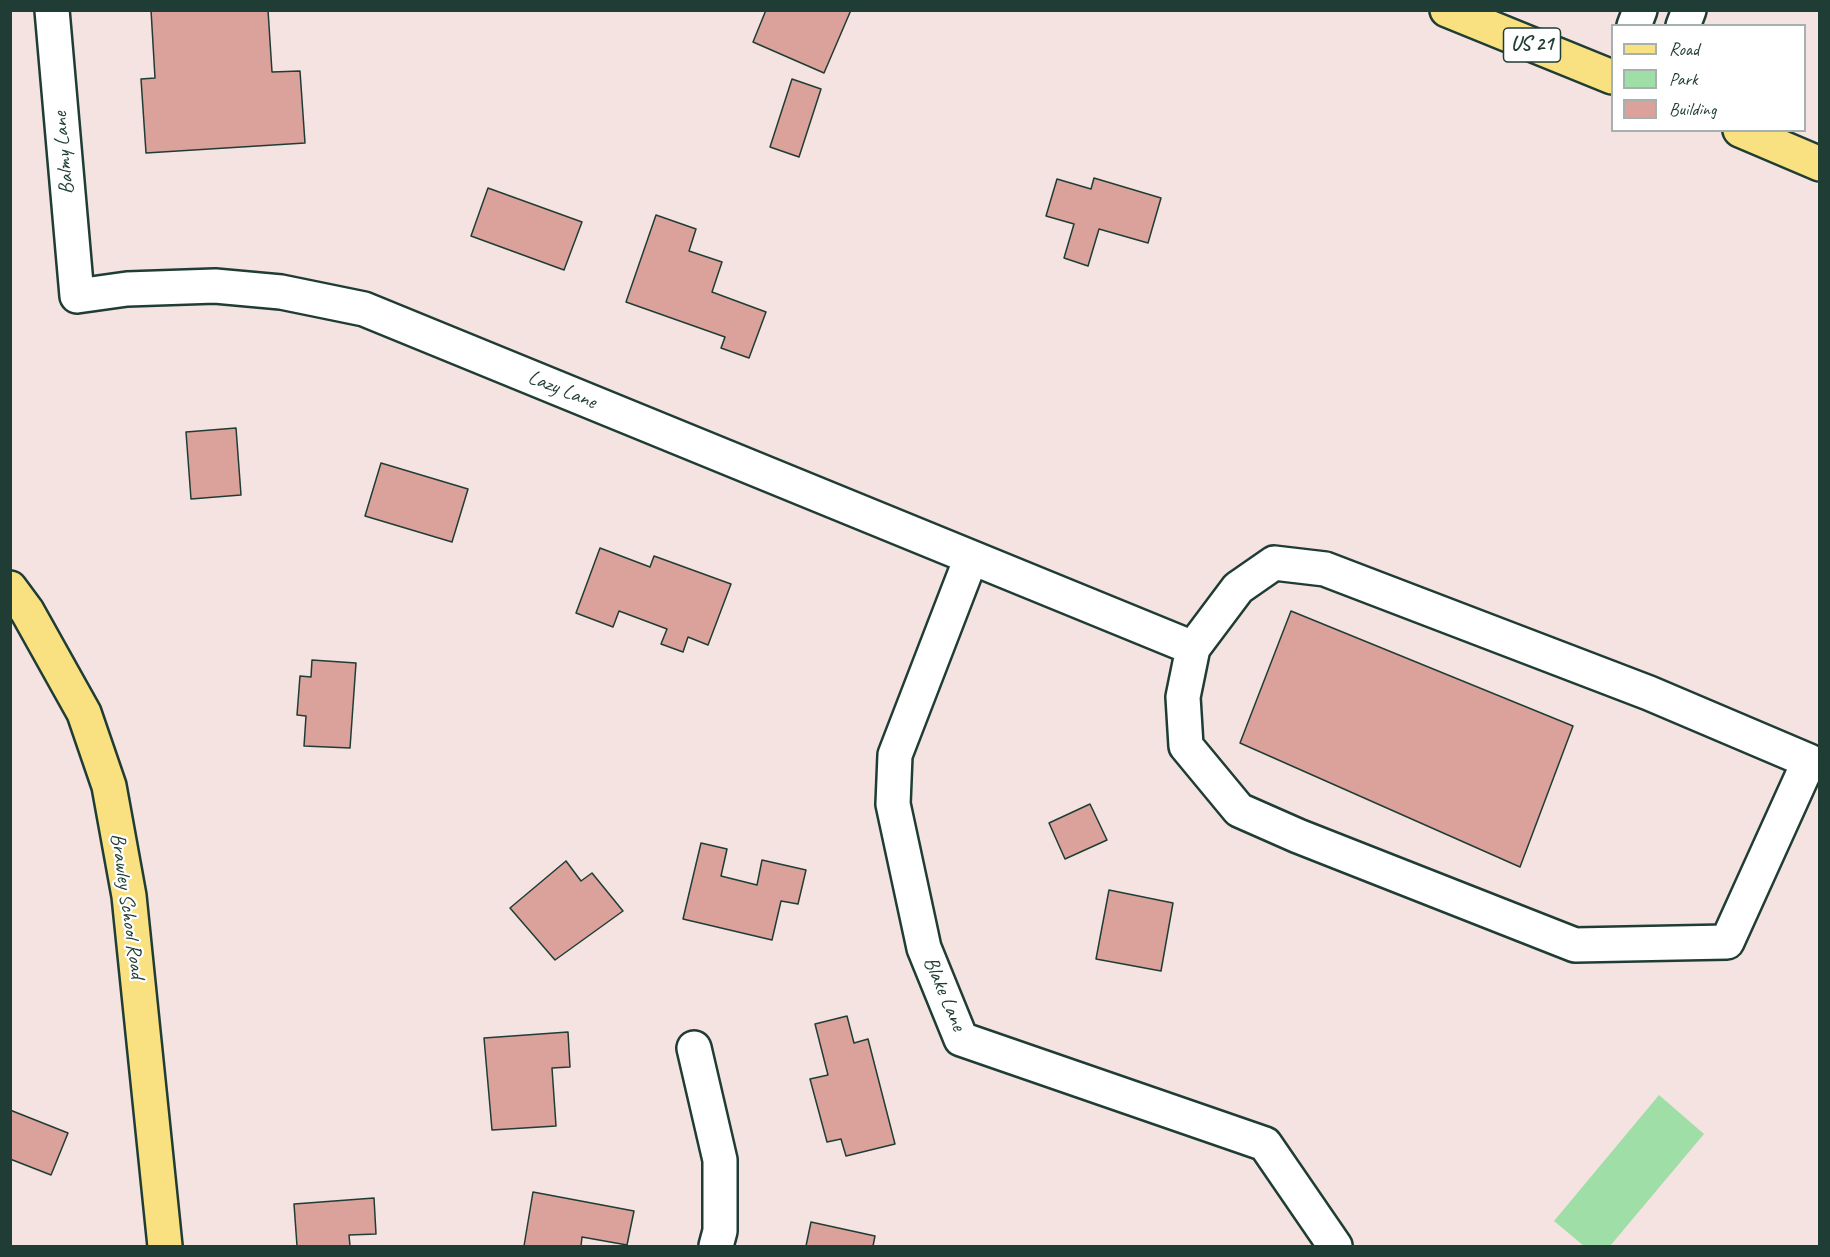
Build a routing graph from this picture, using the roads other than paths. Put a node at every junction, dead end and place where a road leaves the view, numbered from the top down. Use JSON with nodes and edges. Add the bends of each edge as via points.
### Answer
{"nodes":[{"id":1,"x":52,"y":10,"type":"edge"},
{"id":2,"x":1447,"y":10,"type":"edge"},
{"id":3,"x":1611,"y":77,"type":"edge"},
{"id":4,"x":1745,"y":132,"type":"edge"},
{"id":5,"x":1820,"y":164,"type":"edge"},
{"id":6,"x":77,"y":296,"type":"joint"},
{"id":7,"x":970,"y":558,"type":"junction"},
{"id":8,"x":10,"y":588,"type":"edge"},
{"id":9,"x":1193,"y":648,"type":"junction"},
{"id":10,"x":694,"y":1048,"type":"dead end"},
{"id":11,"x":165,"y":1246,"type":"edge"},
{"id":12,"x":716,"y":1246,"type":"edge"},
{"id":13,"x":1335,"y":1246,"type":"edge"}],
"edges":[{"from":1,"to":6,"type":"street","name":"Balmy Lane"},
{"from":2,"to":3,"type":"main road","number":"US 21"},
{"from":4,"to":5,"type":"main road"},
{"from":6,"to":7,"type":"street","name":"Lazy Lane","via":[[127,289],[214,286],[281,292],[364,309]]},
{"from":7,"to":9,"type":"street","name":"Lazy Lane"},
{"from":7,"to":13,"type":"street","name":"Blake Lane","via":[[895,755],[893,804],[924,948],[961,1039],[1265,1144]]},
{"from":8,"to":11,"type":"main road","name":"Brawley School Road","via":[[84,713],[109,786],[129,896]]},
{"from":9,"to":9,"type":"street","via":[[1238,588],[1274,562],[1324,569],[1649,693],[1809,761],[1727,942],[1575,945],[1239,810],[1186,746],[1183,697]]},
{"from":10,"to":12,"type":"street","via":[[720,1160],[720,1231]]}]}
